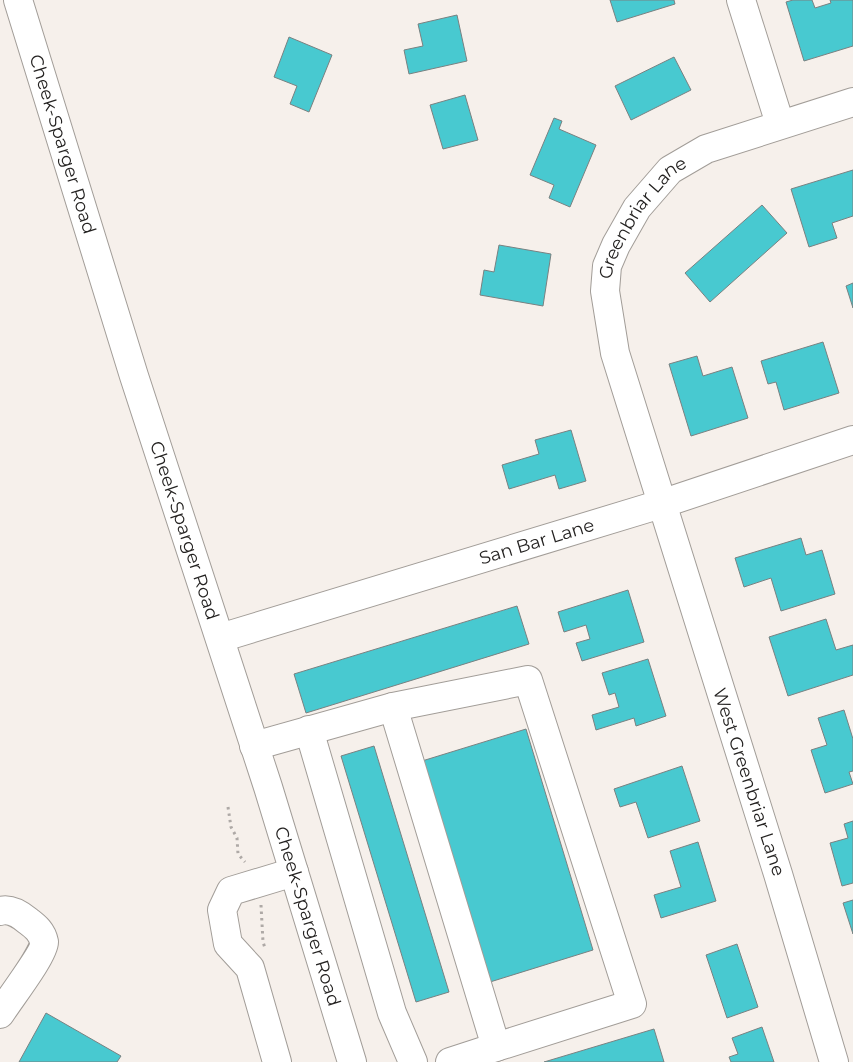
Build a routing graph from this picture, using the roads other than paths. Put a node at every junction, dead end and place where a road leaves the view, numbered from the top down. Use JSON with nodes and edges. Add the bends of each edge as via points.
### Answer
{"nodes":[{"id":1,"x":18,"y":0,"type":"edge"},
{"id":2,"x":741,"y":0,"type":"edge"},
{"id":3,"x":853,"y":102,"type":"edge"},
{"id":4,"x":780,"y":124,"type":"junction"},
{"id":5,"x":853,"y":440,"type":"edge"},
{"id":6,"x":661,"y":504,"type":"junction"},
{"id":7,"x":220,"y":638,"type":"junction"},
{"id":8,"x":393,"y":707,"type":"junction"},
{"id":9,"x":309,"y":730,"type":"junction"},
{"id":10,"x":254,"y":746,"type":"junction"},
{"id":11,"x":294,"y":872,"type":"junction"},
{"id":12,"x":0,"y":911,"type":"edge"},
{"id":13,"x":0,"y":1014,"type":"edge"},
{"id":14,"x":496,"y":1047,"type":"junction"},
{"id":15,"x":278,"y":1062,"type":"edge"},
{"id":16,"x":352,"y":1062,"type":"edge"},
{"id":17,"x":413,"y":1062,"type":"edge"},
{"id":18,"x":450,"y":1062,"type":"edge"},
{"id":19,"x":834,"y":1062,"type":"edge"}],
"edges":[{"from":1,"to":7,"type":"street","name":"Cheek-Sparger Road","via":[[134,376]]},
{"from":2,"to":4,"type":"street"},
{"from":3,"to":4,"type":"street","name":"Greenbriar Lane"},
{"from":4,"to":6,"type":"street","name":"Greenbriar Lane","via":[[706,149],[670,170],[637,208],[607,266],[605,291],[615,353]]},
{"from":5,"to":6,"type":"street","name":"San Bar Lane"},
{"from":6,"to":7,"type":"street","name":"San Bar Lane"},
{"from":6,"to":19,"type":"street","name":"West Greenbriar Lane"},
{"from":7,"to":10,"type":"street","name":"Cheek-Sparger Road"},
{"from":8,"to":9,"type":"street"},
{"from":8,"to":14,"type":"street"},
{"from":8,"to":14,"type":"street","via":[[528,680],[632,1004]]},
{"from":9,"to":10,"type":"street"},
{"from":9,"to":17,"type":"street","via":[[392,1013]]},
{"from":10,"to":11,"type":"street","name":"Cheek-Sparger Road"},
{"from":11,"to":15,"type":"street","via":[[230,891],[222,910],[228,944],[250,968]]},
{"from":11,"to":16,"type":"street","name":"Cheek-Sparger Road"},
{"from":12,"to":13,"type":"street","via":[[21,914],[40,930],[44,943],[38,960]]},
{"from":14,"to":18,"type":"street"}]}
